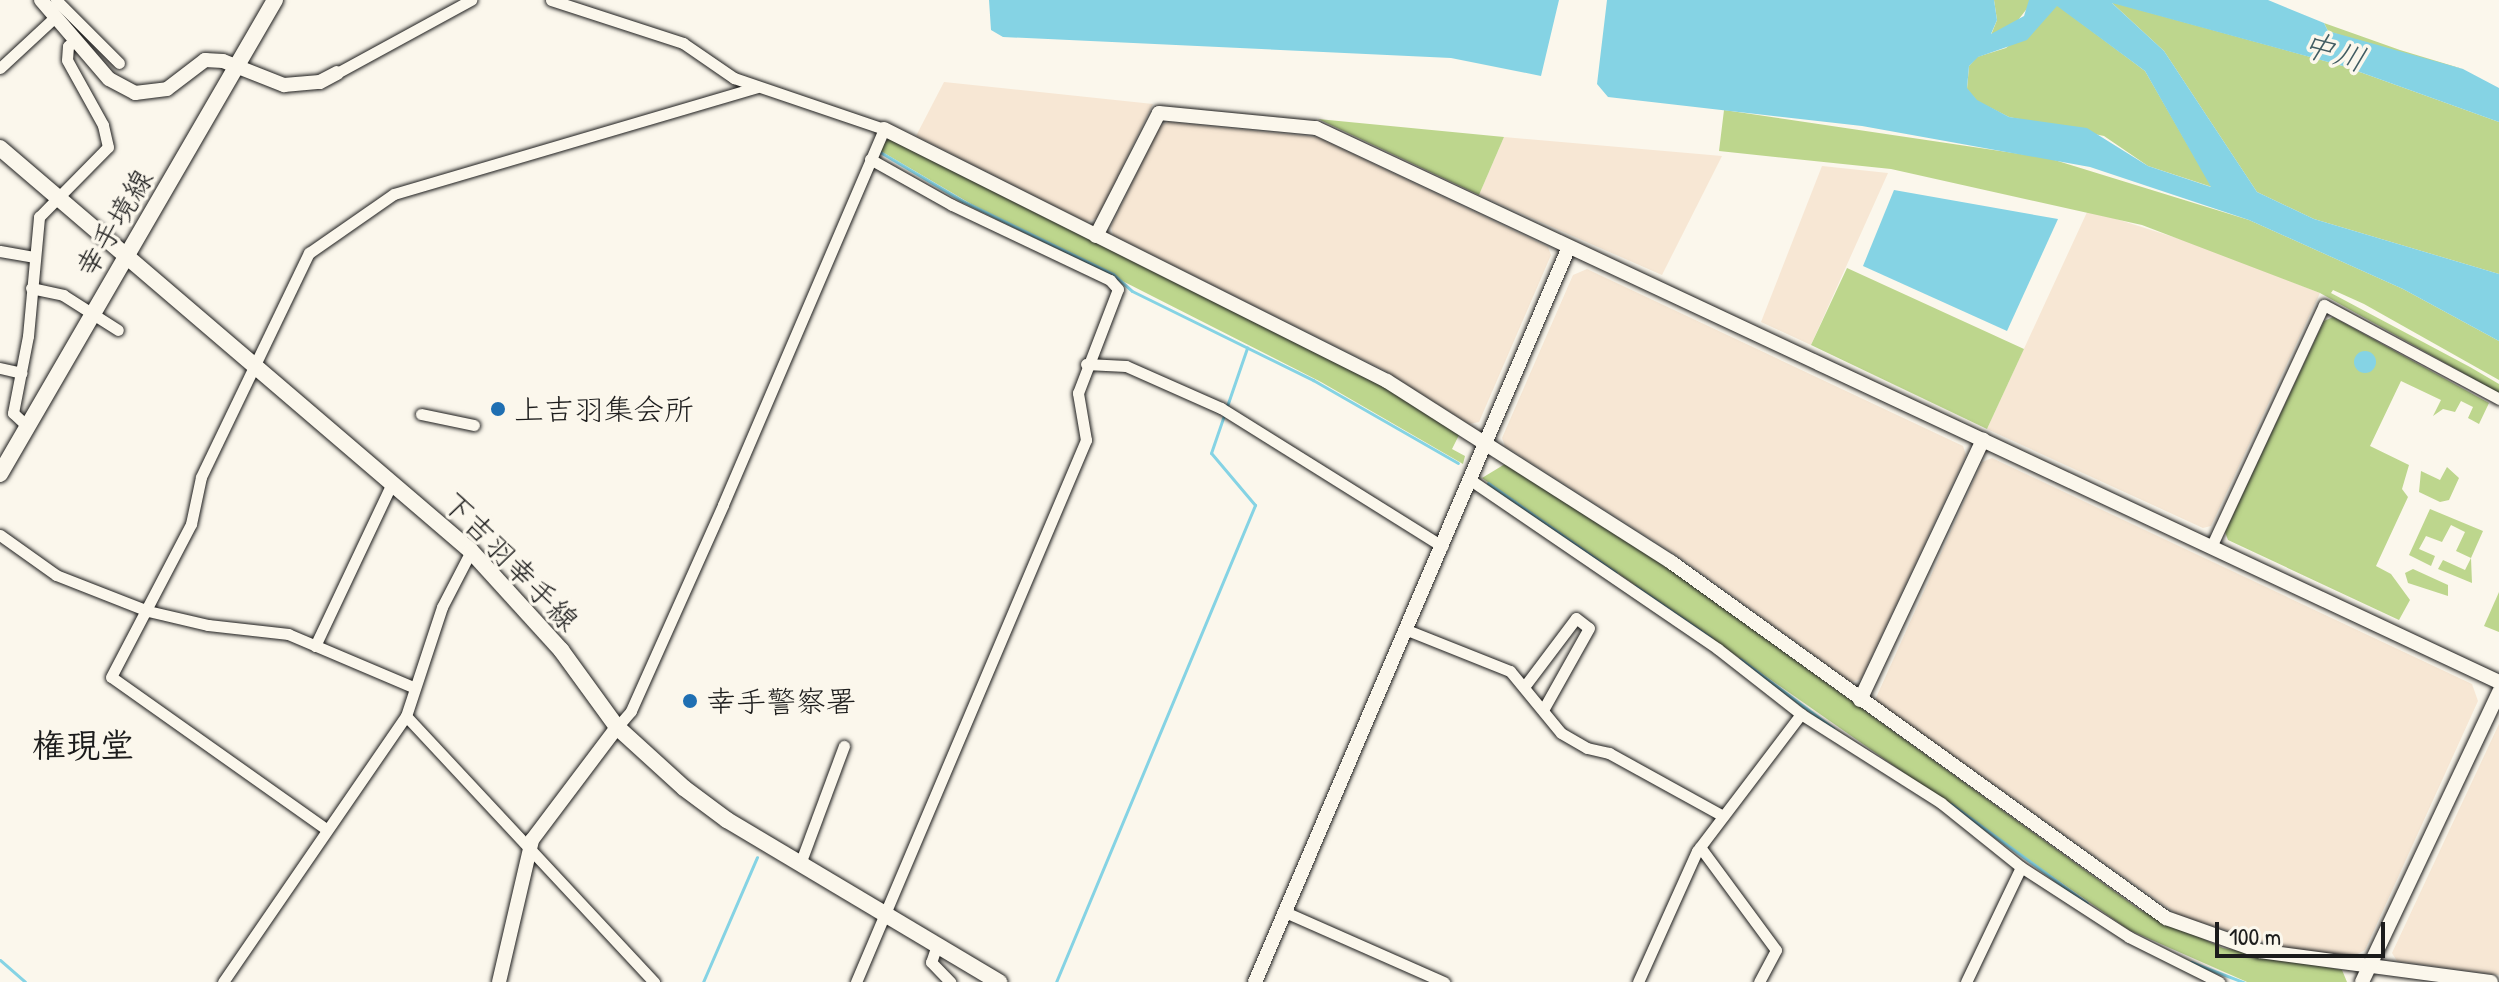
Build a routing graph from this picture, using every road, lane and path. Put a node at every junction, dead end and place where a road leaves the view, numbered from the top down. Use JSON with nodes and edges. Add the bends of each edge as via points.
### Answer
{"nodes":[{"id":1,"x":41,"y":0,"type":"edge"},
{"id":2,"x":56,"y":0,"type":"edge"},
{"id":3,"x":275,"y":0,"type":"edge"},
{"id":4,"x":471,"y":0,"type":"edge"},
{"id":5,"x":551,"y":0,"type":"edge"},
{"id":6,"x":55,"y":17,"type":"junction"},
{"id":7,"x":74,"y":41,"type":"junction"},
{"id":8,"x":119,"y":63,"type":"dead end"},
{"id":9,"x":236,"y":67,"type":"junction"},
{"id":10,"x":0,"y":68,"type":"edge"},
{"id":11,"x":337,"y":73,"type":"joint"},
{"id":12,"x":757,"y":87,"type":"junction"},
{"id":13,"x":884,"y":129,"type":"junction"},
{"id":14,"x":0,"y":148,"type":"edge"},
{"id":15,"x":870,"y":159,"type":"junction"},
{"id":16,"x":54,"y":196,"type":"junction"},
{"id":17,"x":1096,"y":236,"type":"junction"},
{"id":18,"x":1569,"y":247,"type":"junction"},
{"id":19,"x":0,"y":251,"type":"edge"},
{"id":20,"x":33,"y":257,"type":"junction"},
{"id":21,"x":128,"y":257,"type":"junction"},
{"id":22,"x":31,"y":288,"type":"junction"},
{"id":23,"x":92,"y":312,"type":"junction"},
{"id":24,"x":118,"y":330,"type":"dead end"},
{"id":25,"x":254,"y":364,"type":"junction"},
{"id":26,"x":1086,"y":364,"type":"junction"},
{"id":27,"x":0,"y":368,"type":"edge"},
{"id":28,"x":21,"y":373,"type":"junction"},
{"id":29,"x":2499,"y":399,"type":"edge"},
{"id":30,"x":421,"y":414,"type":"dead end"},
{"id":31,"x":474,"y":425,"type":"dead end"},
{"id":32,"x":27,"y":426,"type":"junction"},
{"id":33,"x":1983,"y":440,"type":"junction"},
{"id":34,"x":1485,"y":443,"type":"junction"},
{"id":35,"x":0,"y":474,"type":"edge"},
{"id":36,"x":1469,"y":479,"type":"junction"},
{"id":37,"x":392,"y":483,"type":"junction"},
{"id":38,"x":0,"y":535,"type":"edge"},
{"id":39,"x":1442,"y":546,"type":"junction"},
{"id":40,"x":2211,"y":547,"type":"junction"},
{"id":41,"x":471,"y":551,"type":"junction"},
{"id":42,"x":148,"y":611,"type":"junction"},
{"id":43,"x":1407,"y":630,"type":"junction"},
{"id":44,"x":315,"y":646,"type":"junction"},
{"id":45,"x":2499,"y":682,"type":"edge"},
{"id":46,"x":413,"y":687,"type":"junction"},
{"id":47,"x":1524,"y":687,"type":"junction"},
{"id":48,"x":2499,"y":692,"type":"edge"},
{"id":49,"x":1860,"y":700,"type":"junction"},
{"id":50,"x":1543,"y":710,"type":"junction"},
{"id":51,"x":1801,"y":714,"type":"junction"},
{"id":52,"x":406,"y":716,"type":"junction"},
{"id":53,"x":617,"y":727,"type":"junction"},
{"id":54,"x":844,"y":746,"type":"dead end"},
{"id":55,"x":1723,"y":816,"type":"junction"},
{"id":56,"x":326,"y":829,"type":"junction"},
{"id":57,"x":529,"y":847,"type":"junction"},
{"id":58,"x":1700,"y":847,"type":"junction"},
{"id":59,"x":800,"y":864,"type":"junction"},
{"id":60,"x":2021,"y":867,"type":"junction"},
{"id":61,"x":1285,"y":912,"type":"junction"},
{"id":62,"x":885,"y":915,"type":"junction"},
{"id":63,"x":937,"y":945,"type":"junction"},
{"id":64,"x":2370,"y":966,"type":"junction"},
{"id":65,"x":223,"y":982,"type":"edge"},
{"id":66,"x":499,"y":982,"type":"edge"},
{"id":67,"x":654,"y":982,"type":"edge"},
{"id":68,"x":856,"y":982,"type":"edge"},
{"id":69,"x":950,"y":982,"type":"edge"},
{"id":70,"x":999,"y":982,"type":"edge"},
{"id":71,"x":1255,"y":982,"type":"edge"},
{"id":72,"x":1444,"y":982,"type":"edge"},
{"id":73,"x":1638,"y":982,"type":"edge"},
{"id":74,"x":1759,"y":982,"type":"edge"},
{"id":75,"x":1966,"y":982,"type":"edge"},
{"id":76,"x":2219,"y":982,"type":"edge"},
{"id":77,"x":2362,"y":982,"type":"edge"},
{"id":78,"x":2491,"y":982,"type":"edge"}],
"edges":[{"from":1,"to":6,"type":"street"},
{"from":2,"to":8,"type":"street"},
{"from":3,"to":9,"type":"main road","name":"幸手境線"},
{"from":4,"to":11,"type":"street"},
{"from":5,"to":12,"type":"street","via":[[683,43],[734,78]]},
{"from":6,"to":7,"type":"street"},
{"from":6,"to":10,"type":"street"},
{"from":7,"to":9,"type":"street","via":[[109,79],[135,93],[167,89],[205,60]]},
{"from":7,"to":16,"type":"street","via":[[66,51],[67,60],[103,125],[108,147],[91,169]]},
{"from":9,"to":11,"type":"street","via":[[284,85],[320,82]]},
{"from":9,"to":21,"type":"main road","name":"幸手境線"},
{"from":12,"to":13,"type":"street"},
{"from":12,"to":25,"type":"street","via":[[394,194],[309,253]]},
{"from":13,"to":15,"type":"street"},
{"from":13,"to":17,"type":"street"},
{"from":14,"to":16,"type":"main road","name":"下吉羽幸手線"},
{"from":15,"to":26,"type":"street","via":[[952,205],[1110,280],[1118,289]]},
{"from":15,"to":53,"type":"street","via":[[723,505],[631,711]]},
{"from":16,"to":20,"type":"street","via":[[39,217]]},
{"from":16,"to":21,"type":"main road","name":"下吉羽幸手線"},
{"from":17,"to":18,"type":"street","via":[[1159,113],[1316,128]]},
{"from":17,"to":34,"type":"street","via":[[1387,381]]},
{"from":18,"to":33,"type":"street"},
{"from":18,"to":34,"type":"street"},
{"from":19,"to":20,"type":"street"},
{"from":20,"to":22,"type":"street"},
{"from":21,"to":23,"type":"main road","name":"幸手境線"},
{"from":21,"to":25,"type":"main road","name":"下吉羽幸手線"},
{"from":22,"to":23,"type":"street","via":[[63,295]]},
{"from":22,"to":28,"type":"street"},
{"from":23,"to":24,"type":"street"},
{"from":23,"to":32,"type":"main road","name":"幸手境線"},
{"from":25,"to":37,"type":"main road","name":"下吉羽幸手線"},
{"from":25,"to":42,"type":"street","via":[[201,477],[191,524]]},
{"from":26,"to":39,"type":"street","via":[[1126,366],[1221,408]]},
{"from":26,"to":62,"type":"street","via":[[1077,412],[1086,440]]},
{"from":27,"to":28,"type":"street"},
{"from":28,"to":32,"type":"street","via":[[13,413]]},
{"from":29,"to":40,"type":"street","via":[[2324,305]]},
{"from":30,"to":31,"type":"street"},
{"from":32,"to":35,"type":"main road","name":"幸手境線"},
{"from":33,"to":40,"type":"street"},
{"from":33,"to":49,"type":"street"},
{"from":34,"to":36,"type":"street"},
{"from":34,"to":49,"type":"street","via":[[1671,562]]},
{"from":36,"to":39,"type":"street"},
{"from":36,"to":51,"type":"street","via":[[1718,649]]},
{"from":37,"to":41,"type":"main road","name":"下吉羽幸手線"},
{"from":37,"to":44,"type":"street"},
{"from":38,"to":42,"type":"street","via":[[56,575]]},
{"from":39,"to":43,"type":"street"},
{"from":40,"to":45,"type":"street"},
{"from":41,"to":46,"type":"street","via":[[442,607],[436,638]]},
{"from":41,"to":53,"type":"main road","name":"下吉羽幸手線","via":[[561,650]]},
{"from":42,"to":44,"type":"street","via":[[208,625],[288,634]]},
{"from":42,"to":56,"type":"street","via":[[111,677]]},
{"from":43,"to":47,"type":"street","via":[[1510,671]]},
{"from":43,"to":61,"type":"street"},
{"from":44,"to":46,"type":"street"},
{"from":46,"to":52,"type":"street"},
{"from":47,"to":50,"type":"street"},
{"from":47,"to":50,"type":"street","via":[[1576,618],[1589,628]]},
{"from":48,"to":64,"type":"street"},
{"from":49,"to":64,"type":"street","via":[[2166,918],[2259,951]]},
{"from":50,"to":55,"type":"street","via":[[1561,733],[1609,753]]},
{"from":51,"to":55,"type":"street"},
{"from":51,"to":60,"type":"street","via":[[1941,803]]},
{"from":52,"to":56,"type":"street"},
{"from":52,"to":57,"type":"street"},
{"from":53,"to":57,"type":"street"},
{"from":53,"to":59,"type":"main road","name":"下吉羽幸手線","via":[[684,788]]},
{"from":54,"to":59,"type":"street"},
{"from":55,"to":58,"type":"street"},
{"from":56,"to":65,"type":"street"},
{"from":57,"to":66,"type":"street"},
{"from":57,"to":67,"type":"street"},
{"from":58,"to":73,"type":"street"},
{"from":58,"to":74,"type":"street","via":[[1776,950]]},
{"from":59,"to":62,"type":"main road","name":"下吉羽幸手線"},
{"from":60,"to":75,"type":"street"},
{"from":60,"to":76,"type":"street","via":[[2129,937]]},
{"from":61,"to":71,"type":"street"},
{"from":61,"to":72,"type":"street"},
{"from":62,"to":63,"type":"main road","name":"下吉羽幸手線"},
{"from":62,"to":68,"type":"street"},
{"from":63,"to":69,"type":"street","via":[[931,962]]},
{"from":63,"to":70,"type":"main road","name":"下吉羽幸手線"},
{"from":64,"to":77,"type":"street"},
{"from":64,"to":78,"type":"street"}]}
